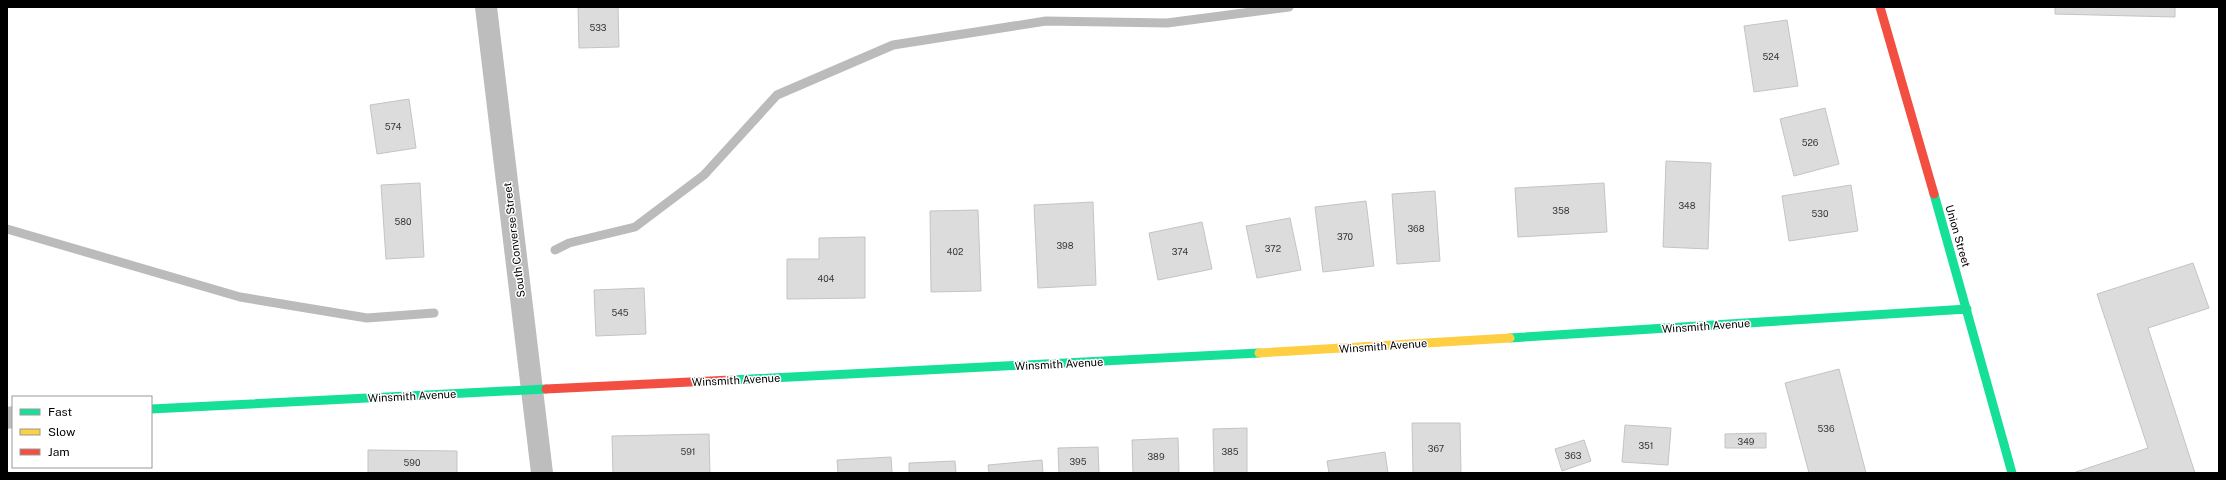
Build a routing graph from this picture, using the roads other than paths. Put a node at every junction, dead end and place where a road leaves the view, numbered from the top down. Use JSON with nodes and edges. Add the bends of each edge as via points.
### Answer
{"nodes":[{"id":1,"x":486,"y":7,"type":"edge"},
{"id":2,"x":1880,"y":7,"type":"edge"},
{"id":3,"x":1967,"y":309,"type":"junction"},
{"id":4,"x":533,"y":390,"type":"junction"},
{"id":5,"x":152,"y":409,"type":"edge"},
{"id":6,"x":542,"y":473,"type":"edge"},
{"id":7,"x":2012,"y":473,"type":"edge"}],
"edges":[{"from":1,"to":4,"type":"street","name":"South Converse Street"},
{"from":2,"to":3,"type":"street","name":"Union Street"},
{"from":3,"to":4,"type":"street","name":"Winsmith Avenue","via":[[1320,350]]},
{"from":3,"to":7,"type":"street","name":"Union Street"},
{"from":4,"to":5,"type":"street","name":"Winsmith Avenue"},
{"from":4,"to":6,"type":"street","name":"South Converse Street"}]}
